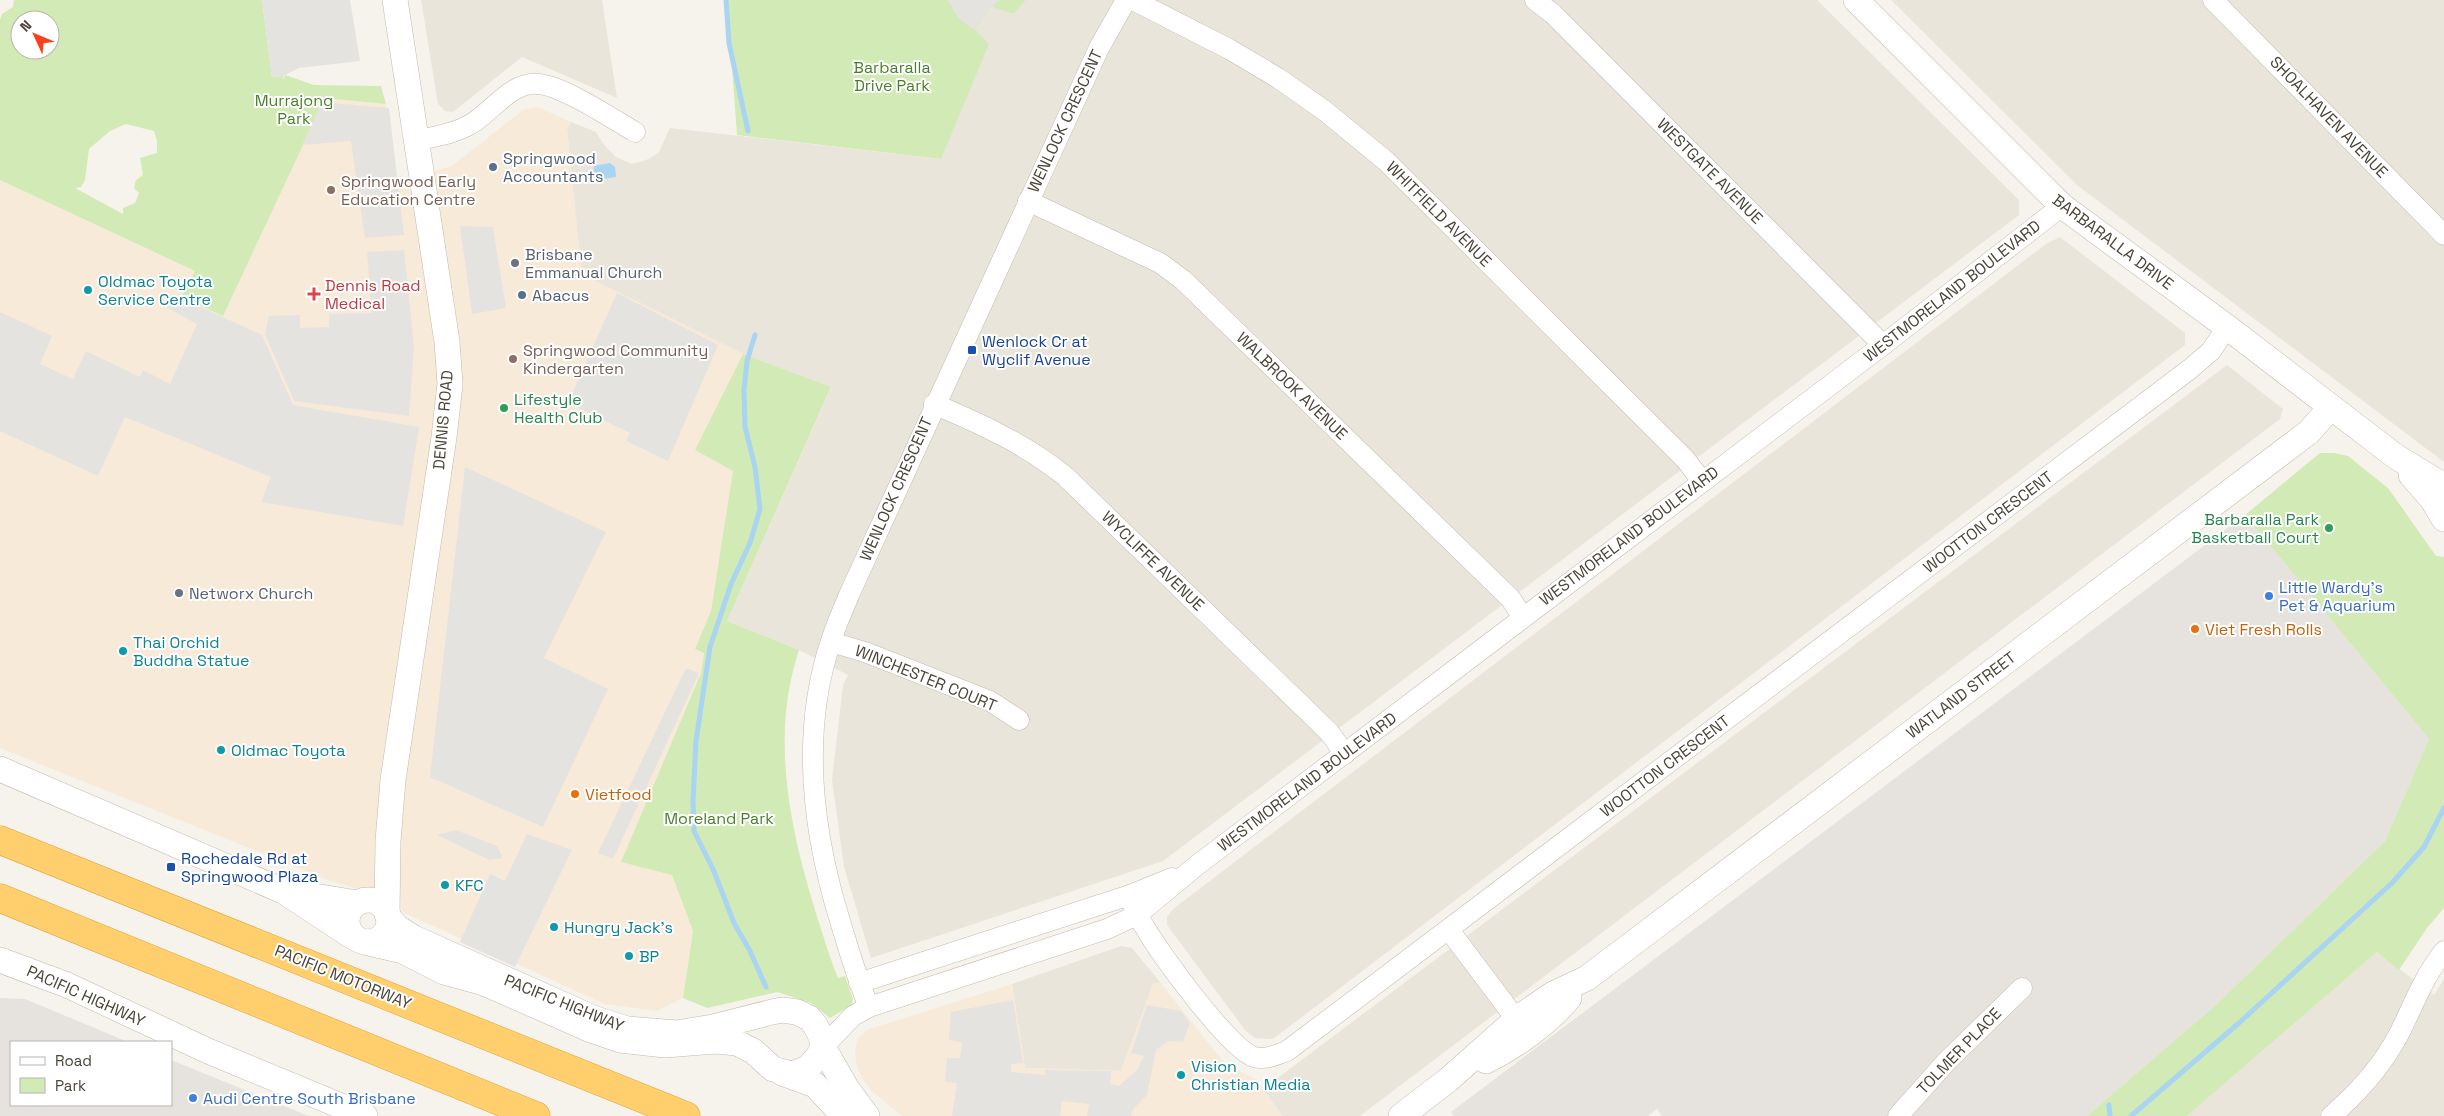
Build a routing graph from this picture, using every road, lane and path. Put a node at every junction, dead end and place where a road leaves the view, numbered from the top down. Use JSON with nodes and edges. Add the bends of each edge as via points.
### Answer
{"nodes":[{"id":1,"x":396,"y":0,"type":"edge"},
{"id":2,"x":1126,"y":0,"type":"edge"},
{"id":3,"x":1133,"y":0,"type":"edge"},
{"id":4,"x":1535,"y":0,"type":"edge"},
{"id":5,"x":1856,"y":0,"type":"edge"},
{"id":6,"x":2213,"y":0,"type":"edge"},
{"id":7,"x":635,"y":132,"type":"dead end"},
{"id":8,"x":416,"y":140,"type":"junction"},
{"id":9,"x":1028,"y":201,"type":"junction"},
{"id":10,"x":2062,"y":206,"type":"junction"},
{"id":11,"x":2444,"y":233,"type":"edge"},
{"id":12,"x":2227,"y":328,"type":"junction"},
{"id":13,"x":1883,"y":345,"type":"junction"},
{"id":14,"x":934,"y":404,"type":"junction"},
{"id":15,"x":2330,"y":407,"type":"junction"},
{"id":16,"x":2395,"y":456,"type":"junction"},
{"id":17,"x":1702,"y":482,"type":"junction"},
{"id":18,"x":2444,"y":486,"type":"edge"},
{"id":19,"x":2444,"y":519,"type":"edge"},
{"id":20,"x":1523,"y":617,"type":"junction"},
{"id":21,"x":830,"y":642,"type":"junction"},
{"id":22,"x":1019,"y":720,"type":"dead end"},
{"id":23,"x":1345,"y":754,"type":"junction"},
{"id":24,"x":0,"y":769,"type":"edge"},
{"id":25,"x":0,"y":840,"type":"edge"},
{"id":26,"x":388,"y":841,"type":"junction"},
{"id":27,"x":1196,"y":866,"type":"junction"},
{"id":28,"x":283,"y":891,"type":"junction"},
{"id":29,"x":1130,"y":895,"type":"junction"},
{"id":30,"x":0,"y":898,"type":"edge"},
{"id":31,"x":359,"y":902,"type":"junction"},
{"id":32,"x":1137,"y":915,"type":"junction"},
{"id":33,"x":388,"y":916,"type":"junction"},
{"id":34,"x":1450,"y":930,"type":"junction"},
{"id":35,"x":359,"y":939,"type":"junction"},
{"id":36,"x":2444,"y":951,"type":"edge"},
{"id":37,"x":0,"y":960,"type":"edge"},
{"id":38,"x":1587,"y":978,"type":"junction"},
{"id":39,"x":859,"y":983,"type":"junction"},
{"id":40,"x":2022,"y":988,"type":"dead end"},
{"id":41,"x":869,"y":1007,"type":"junction"},
{"id":42,"x":1516,"y":1019,"type":"junction"},
{"id":43,"x":823,"y":1046,"type":"junction"},
{"id":44,"x":780,"y":1073,"type":"junction"},
{"id":45,"x":1448,"y":1080,"type":"junction"},
{"id":46,"x":365,"y":1116,"type":"edge"},
{"id":47,"x":536,"y":1116,"type":"edge"},
{"id":48,"x":686,"y":1116,"type":"edge"},
{"id":49,"x":844,"y":1116,"type":"edge"},
{"id":50,"x":867,"y":1116,"type":"edge"},
{"id":51,"x":1401,"y":1116,"type":"edge"},
{"id":52,"x":1898,"y":1116,"type":"edge"},
{"id":53,"x":2331,"y":1116,"type":"edge"}],
"edges":[{"from":1,"to":8,"type":"street","name":"DENNIS ROAD"},
{"from":2,"to":9,"type":"street","name":"WENLOCK CRESCENT","via":[[1099,48]]},
{"from":3,"to":17,"type":"street","name":"WHITFIELD AVENUE","via":[[1278,78],[1386,161],[1685,459]]},
{"from":4,"to":13,"type":"street","name":"WESTGATE AVENUE"},
{"from":5,"to":10,"type":"street","name":"BARBARALLA DRIVE"},
{"from":6,"to":11,"type":"street","name":"SHOALHAVEN AVENUE"},
{"from":7,"to":8,"type":"street","via":[[554,88],[537,84],[519,87],[472,124],[450,133]]},
{"from":8,"to":26,"type":"street","name":"DENNIS ROAD","via":[[447,342],[450,384],[394,772]]},
{"from":9,"to":14,"type":"street","name":"WENLOCK CRESCENT"},
{"from":9,"to":20,"type":"street","name":"WALBROOK AVENUE","via":[[1160,263],[1183,280],[1510,598]]},
{"from":10,"to":12,"type":"street","name":"BARBARALLA DRIVE"},
{"from":10,"to":13,"type":"street","name":"WESTMORELAND BOULEVARD"},
{"from":12,"to":15,"type":"street","name":"BARBARALLA DRIVE"},
{"from":12,"to":34,"type":"street","name":"WOOTTON CRESCENT","via":[[2211,351],[2190,369]]},
{"from":13,"to":17,"type":"street","name":"WESTMORELAND BOULEVARD"},
{"from":14,"to":21,"type":"street","name":"WENLOCK CRESCENT"},
{"from":14,"to":23,"type":"street","name":"WYCLIFFE AVENUE","via":[[1006,436],[1065,476],[1329,732]]},
{"from":15,"to":16,"type":"street","name":"BARBARALLA DRIVE"},
{"from":15,"to":38,"type":"street","name":"WATLAND STREET","via":[[2308,432]]},
{"from":16,"to":18,"type":"street","name":"BARBARALLA DRIVE"},
{"from":16,"to":19,"type":"street","name":"BARBARALLA DRIVE","via":[[2432,499]]},
{"from":17,"to":20,"type":"street","name":"WESTMORELAND BOULEVARD"},
{"from":20,"to":23,"type":"street","name":"WESTMORELAND BOULEVARD"},
{"from":21,"to":22,"type":"street","name":"WINCHESTER COURT","via":[[865,652],[990,701]]},
{"from":21,"to":39,"type":"street","name":"WENLOCK CRESCENT","via":[[812,750],[813,794],[820,848]]},
{"from":23,"to":27,"type":"street","name":"WESTMORELAND BOULEVARD"},
{"from":24,"to":28,"type":"street","name":"PACIFIC HIGHWAY"},
{"from":25,"to":48,"type":"highway","name":"PACIFIC MOTORWAY"},
{"from":26,"to":31,"type":"street","name":"DENNIS ROAD","via":[[372,883]]},
{"from":26,"to":33,"type":"street","name":"DENNIS ROAD"},
{"from":27,"to":29,"type":"street","name":"WESTMORELAND BOULEVARD"},
{"from":27,"to":32,"type":"street","name":"WESTMORELAND BOULEVARD"},
{"from":28,"to":31,"type":"street","name":"PACIFIC HIGHWAY"},
{"from":28,"to":35,"type":"street","name":"PACIFIC HIGHWAY"},
{"from":29,"to":32,"type":"street","name":"WOOTTON CRESCENT"},
{"from":29,"to":39,"type":"street","name":"WESTMORELAND BOULEVARD"},
{"from":30,"to":47,"type":"highway"},
{"from":31,"to":33,"type":"street","via":[[370,900],[379,903]]},
{"from":31,"to":35,"type":"street","via":[[346,918],[348,930]]},
{"from":32,"to":34,"type":"street","name":"WOOTTON CRESCENT","via":[[1230,1039],[1244,1052],[1265,1058],[1287,1051],[1303,1041]]},
{"from":32,"to":41,"type":"street","name":"WESTMORELAND BOULEVARD","via":[[1107,930]]},
{"from":33,"to":35,"type":"street","via":[[383,936],[377,940]]},
{"from":33,"to":43,"type":"street","name":"PACIFIC HIGHWAY","via":[[398,928],[414,938],[613,1026],[652,1033],[677,1033],[787,1010],[802,1014],[813,1022],[820,1032]]},
{"from":34,"to":42,"type":"street"},
{"from":35,"to":44,"type":"street","name":"PACIFIC HIGHWAY","via":[[403,951],[444,972],[493,987],[616,1039],[665,1045],[715,1041],[736,1043],[750,1048]]},
{"from":36,"to":53,"type":"street","via":[[2417,992],[2380,1066]]},
{"from":37,"to":46,"type":"street","name":"PACIFIC HIGHWAY","via":[[67,985],[208,1051]]},
{"from":38,"to":42,"type":"street","name":"WATLAND STREET","via":[[1553,994]]},
{"from":38,"to":45,"type":"street","name":"WATLAND STREET","via":[[1560,1010],[1503,1052]]},
{"from":39,"to":41,"type":"street","name":"WENLOCK CRESCENT"},
{"from":40,"to":52,"type":"street","name":"TOLMER PLACE","via":[[1947,1061]]},
{"from":41,"to":43,"type":"street","name":"WESTMORELAND BOULEVARD","via":[[852,1016]]},
{"from":42,"to":45,"type":"street","name":"WATLAND STREET"},
{"from":43,"to":44,"type":"street","via":[[816,1062],[804,1071]]},
{"from":43,"to":50,"type":"street","name":"PACIFIC HIGHWAY","via":[[846,1089]]},
{"from":44,"to":49,"type":"street","name":"PACIFIC HIGHWAY","via":[[815,1085]]},
{"from":45,"to":51,"type":"street","name":"WATLAND STREET"}]}
